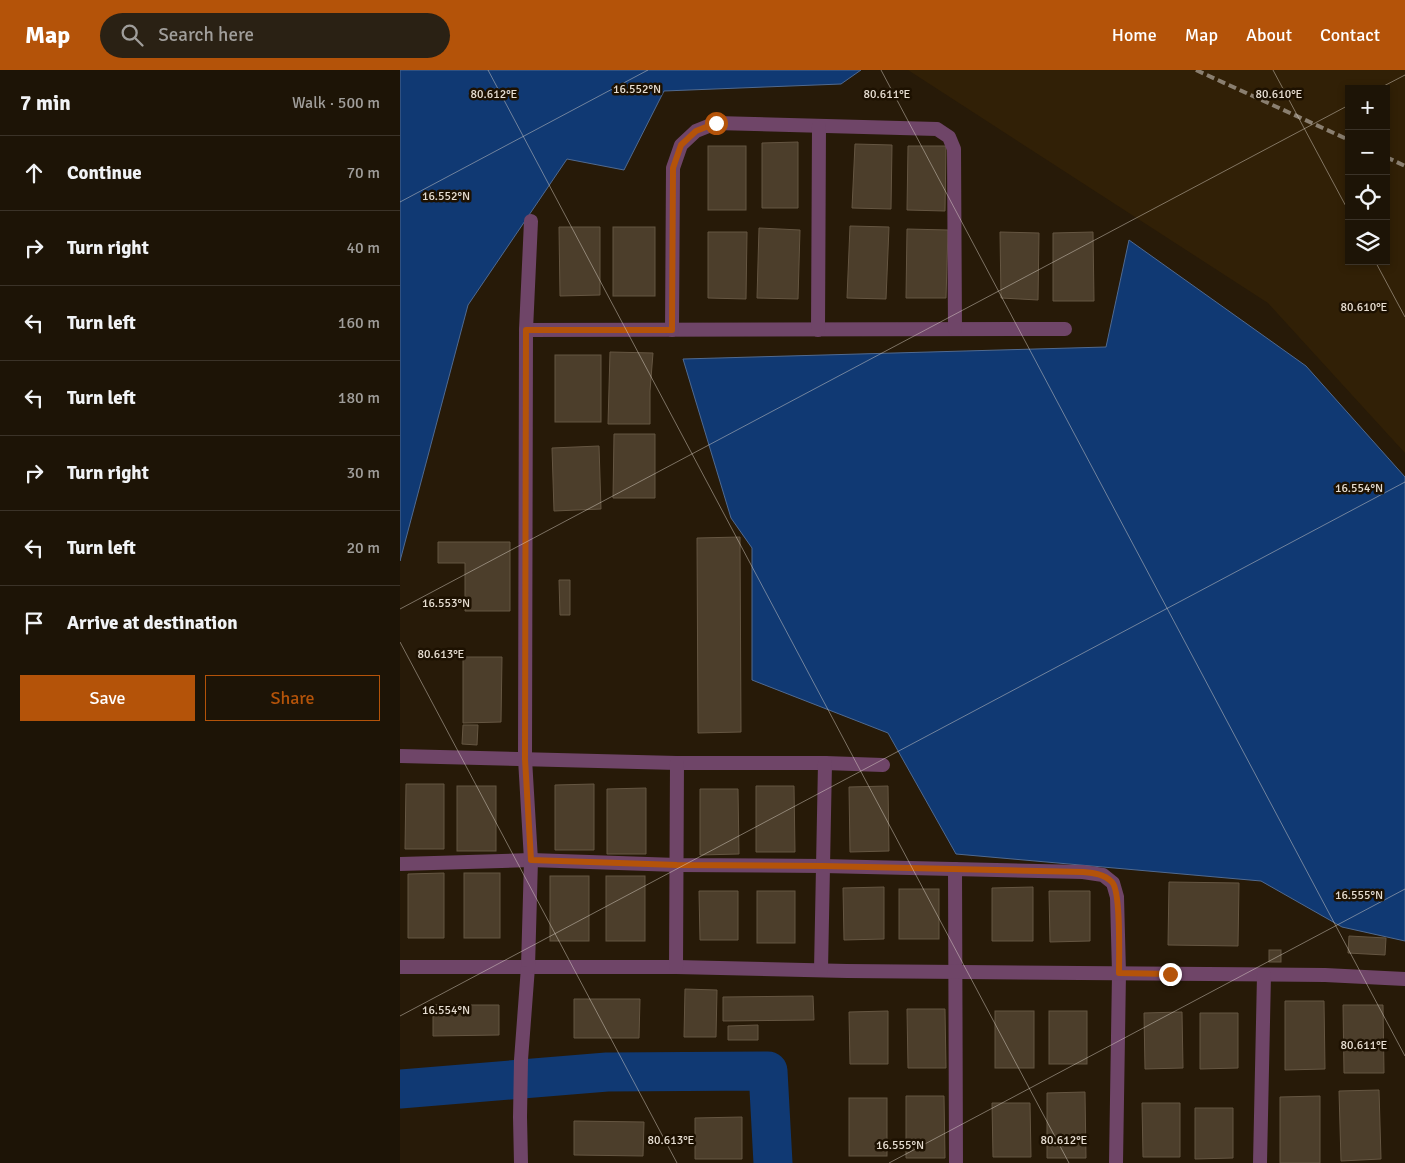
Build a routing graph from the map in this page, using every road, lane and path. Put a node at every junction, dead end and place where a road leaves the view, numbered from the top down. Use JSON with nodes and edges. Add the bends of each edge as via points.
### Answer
{"nodes":[{"id":1,"x":819,"y":126,"type":"junction"},
{"id":2,"x":531,"y":221,"type":"dead end"},
{"id":3,"x":955,"y":329,"type":"junction"},
{"id":4,"x":1065,"y":329,"type":"dead end"},
{"id":5,"x":526,"y":330,"type":"junction"},
{"id":6,"x":672,"y":330,"type":"junction"},
{"id":7,"x":818,"y":330,"type":"junction"},
{"id":8,"x":400,"y":756,"type":"edge"},
{"id":9,"x":525,"y":759,"type":"junction"},
{"id":10,"x":677,"y":763,"type":"junction"},
{"id":11,"x":825,"y":763,"type":"junction"},
{"id":12,"x":883,"y":765,"type":"dead end"},
{"id":13,"x":531,"y":860,"type":"junction"},
{"id":14,"x":400,"y":864,"type":"edge"},
{"id":15,"x":677,"y":865,"type":"junction"},
{"id":16,"x":823,"y":866,"type":"junction"},
{"id":17,"x":954,"y":869,"type":"junction"},
{"id":18,"x":400,"y":967,"type":"edge"},
{"id":19,"x":528,"y":967,"type":"junction"},
{"id":20,"x":676,"y":967,"type":"junction"},
{"id":21,"x":821,"y":970,"type":"junction"},
{"id":22,"x":955,"y":972,"type":"junction"},
{"id":23,"x":1119,"y":973,"type":"junction"},
{"id":24,"x":1264,"y":976,"type":"junction"},
{"id":25,"x":1405,"y":979,"type":"edge"},
{"id":26,"x":521,"y":1163,"type":"edge"},
{"id":27,"x":956,"y":1163,"type":"edge"},
{"id":28,"x":1116,"y":1163,"type":"edge"},
{"id":29,"x":1260,"y":1163,"type":"edge"}],
"edges":[{"from":1,"to":3,"type":"street","via":[[937,129],[948,137],[954,149]]},
{"from":1,"to":6,"type":"street","via":[[716,123],[696,131],[681,145],[673,168]]},
{"from":1,"to":7,"type":"street"},
{"from":2,"to":5,"type":"street"},
{"from":3,"to":4,"type":"street"},
{"from":3,"to":7,"type":"street"},
{"from":5,"to":6,"type":"street"},
{"from":5,"to":9,"type":"street"},
{"from":6,"to":7,"type":"street"},
{"from":8,"to":9,"type":"street"},
{"from":9,"to":10,"type":"street"},
{"from":9,"to":13,"type":"street"},
{"from":10,"to":11,"type":"street"},
{"from":10,"to":15,"type":"street"},
{"from":11,"to":12,"type":"street"},
{"from":11,"to":16,"type":"street"},
{"from":13,"to":14,"type":"street"},
{"from":13,"to":15,"type":"street"},
{"from":13,"to":19,"type":"street"},
{"from":15,"to":16,"type":"street"},
{"from":15,"to":20,"type":"street"},
{"from":16,"to":17,"type":"street"},
{"from":16,"to":21,"type":"street"},
{"from":17,"to":22,"type":"street"},
{"from":17,"to":23,"type":"street","via":[[1103,875],[1113,883],[1118,897]]},
{"from":18,"to":19,"type":"street"},
{"from":19,"to":20,"type":"street"},
{"from":19,"to":26,"type":"street","via":[[521,1060]]},
{"from":20,"to":21,"type":"street"},
{"from":21,"to":22,"type":"street"},
{"from":22,"to":23,"type":"street"},
{"from":22,"to":27,"type":"street"},
{"from":23,"to":24,"type":"street"},
{"from":23,"to":28,"type":"street"},
{"from":24,"to":25,"type":"street"},
{"from":24,"to":29,"type":"street"}]}
